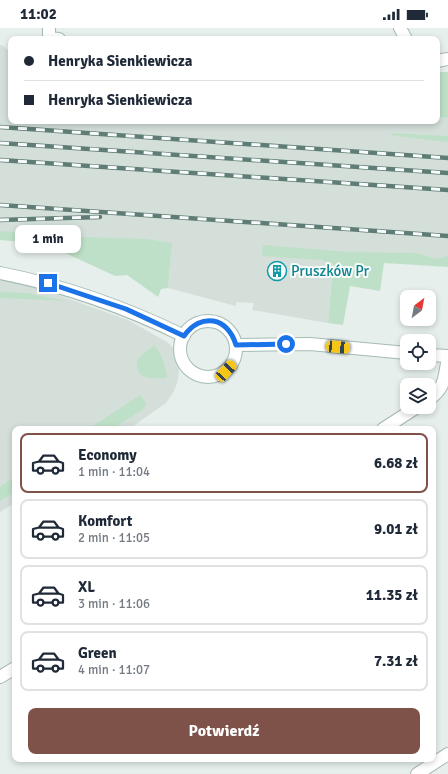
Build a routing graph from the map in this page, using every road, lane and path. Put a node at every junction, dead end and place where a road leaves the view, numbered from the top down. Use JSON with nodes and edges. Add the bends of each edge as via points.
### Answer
{"nodes":[{"id":1,"x":0,"y":273,"type":"edge"},
{"id":2,"x":184,"y":336,"type":"junction"},
{"id":3,"x":236,"y":345,"type":"junction"},
{"id":4,"x":400,"y":352,"type":"edge"},
{"id":5,"x":436,"y":356,"type":"edge"},
{"id":6,"x":448,"y":357,"type":"edge"},
{"id":7,"x":436,"y":394,"type":"edge"},
{"id":8,"x":406,"y":414,"type":"edge"},
{"id":9,"x":388,"y":426,"type":"edge"},
{"id":10,"x":12,"y":670,"type":"edge"},
{"id":11,"x":0,"y":677,"type":"edge"},
{"id":12,"x":448,"y":754,"type":"edge"},
{"id":13,"x":436,"y":762,"type":"edge"},
{"id":14,"x":436,"y":762,"type":"edge"},
{"id":15,"x":417,"y":774,"type":"edge"}],
"edges":[{"from":1,"to":2,"type":"street","via":[[88,295],[141,315]]},
{"from":2,"to":3,"type":"street","via":[[198,323],[218,322],[233,335]]},
{"from":2,"to":3,"type":"street","via":[[181,344],[184,363],[198,375],[207,377],[226,371],[236,355]]},
{"from":3,"to":4,"type":"street","via":[[310,344]]},
{"from":5,"to":6,"type":"street"},
{"from":6,"to":7,"type":"street","via":[[442,386]]},
{"from":8,"to":9,"type":"street"},
{"from":10,"to":11,"type":"street"},
{"from":12,"to":14,"type":"street"},
{"from":13,"to":15,"type":"street"}]}
